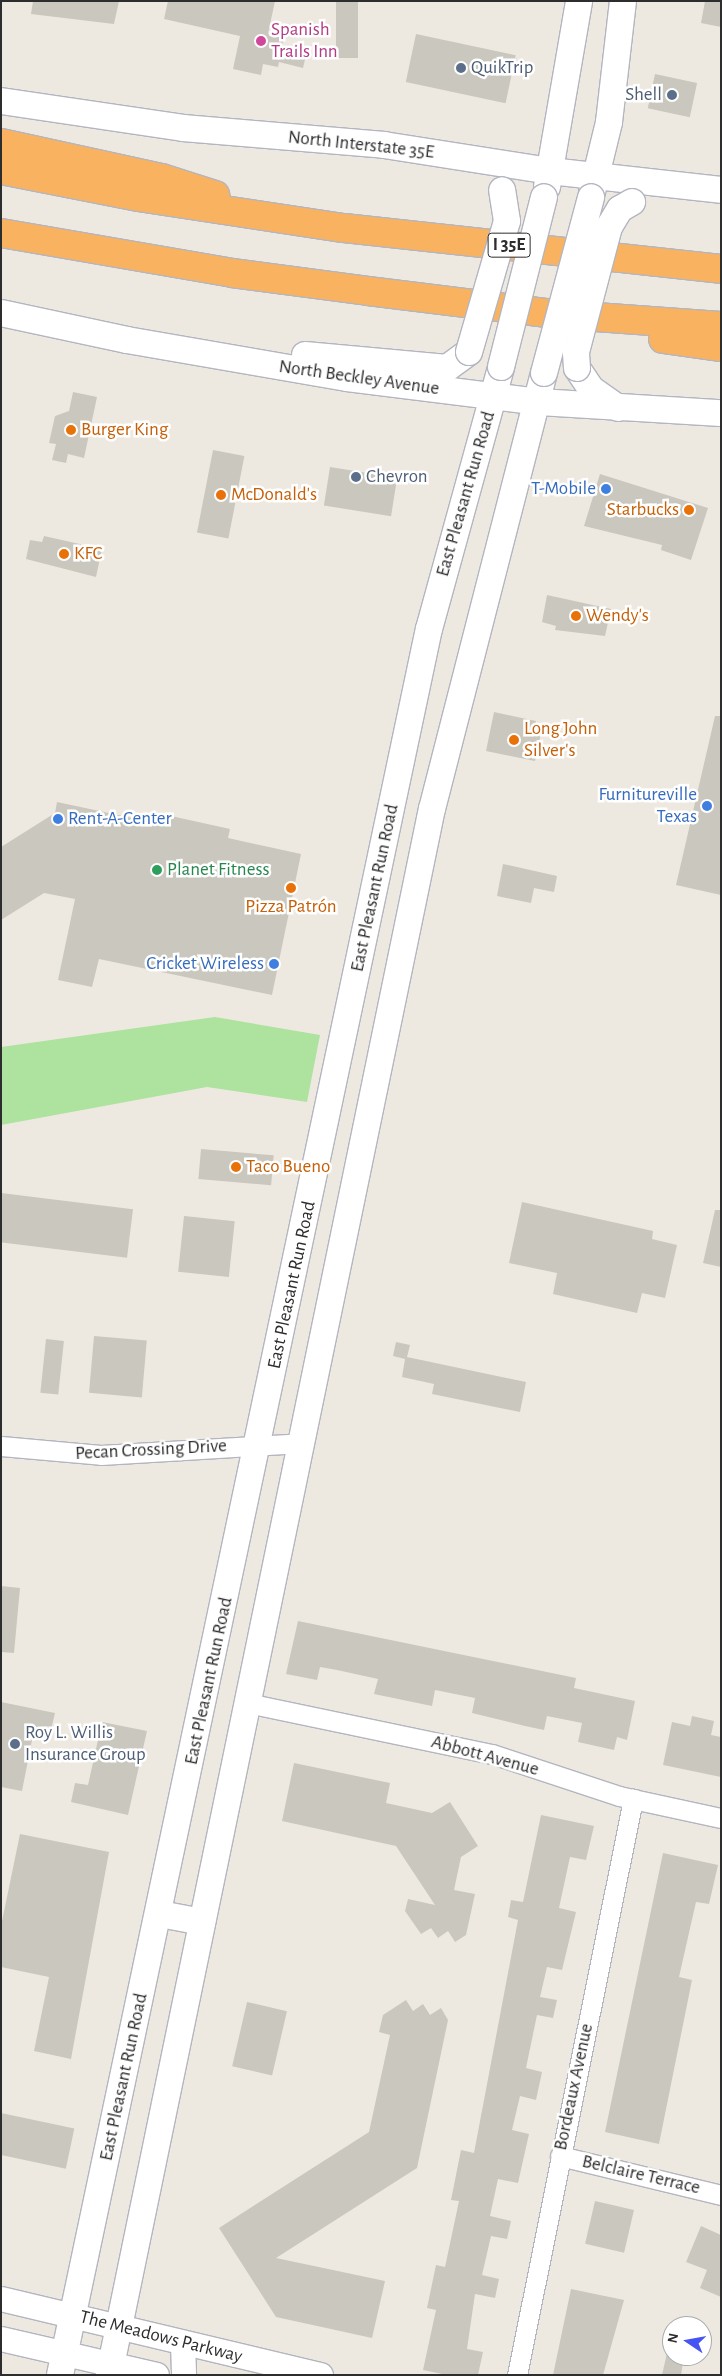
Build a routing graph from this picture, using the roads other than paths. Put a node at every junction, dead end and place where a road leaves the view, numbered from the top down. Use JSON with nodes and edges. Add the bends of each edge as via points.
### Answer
{"nodes":[{"id":1,"x":580,"y":1,"type":"edge"},
{"id":2,"x":623,"y":1,"type":"edge"},
{"id":3,"x":1,"y":101,"type":"edge"},
{"id":4,"x":1,"y":143,"type":"edge"},
{"id":5,"x":415,"y":150,"type":"junction"},
{"id":6,"x":1,"y":170,"type":"edge"},
{"id":7,"x":550,"y":171,"type":"junction"},
{"id":8,"x":594,"y":187,"type":"junction"},
{"id":9,"x":721,"y":190,"type":"edge"},
{"id":10,"x":721,"y":206,"type":"edge"},
{"id":11,"x":298,"y":221,"type":"junction"},
{"id":12,"x":1,"y":233,"type":"edge"},
{"id":13,"x":721,"y":269,"type":"edge"},
{"id":14,"x":368,"y":291,"type":"junction"},
{"id":15,"x":1,"y":312,"type":"edge"},
{"id":16,"x":721,"y":326,"type":"edge"},
{"id":17,"x":721,"y":347,"type":"edge"},
{"id":18,"x":240,"y":361,"type":"junction"},
{"id":19,"x":494,"y":396,"type":"junction"},
{"id":20,"x":539,"y":402,"type":"junction"},
{"id":21,"x":618,"y":408,"type":"junction"},
{"id":22,"x":721,"y":413,"type":"edge"},
{"id":23,"x":386,"y":836,"type":"junction"},
{"id":24,"x":425,"y":844,"type":"junction"},
{"id":25,"x":347,"y":1022,"type":"junction"},
{"id":26,"x":387,"y":1029,"type":"junction"},
{"id":27,"x":323,"y":1137,"type":"junction"},
{"id":28,"x":363,"y":1144,"type":"junction"},
{"id":29,"x":301,"y":1443,"type":"junction"},
{"id":30,"x":259,"y":1444,"type":"junction"},
{"id":31,"x":1,"y":1446,"type":"edge"},
{"id":32,"x":206,"y":1695,"type":"junction"},
{"id":33,"x":247,"y":1703,"type":"junction"},
{"id":34,"x":633,"y":1799,"type":"junction"},
{"id":35,"x":721,"y":1818,"type":"edge"},
{"id":36,"x":160,"y":1914,"type":"junction"},
{"id":37,"x":202,"y":1922,"type":"junction"},
{"id":38,"x":560,"y":2156,"type":"junction"},
{"id":39,"x":721,"y":2195,"type":"edge"},
{"id":40,"x":1,"y":2299,"type":"edge"},
{"id":41,"x":74,"y":2316,"type":"junction"},
{"id":42,"x":118,"y":2330,"type":"junction"},
{"id":43,"x":1,"y":2339,"type":"edge"},
{"id":44,"x":184,"y":2344,"type":"junction"},
{"id":45,"x":63,"y":2364,"type":"edge"},
{"id":46,"x":110,"y":2370,"type":"edge"},
{"id":47,"x":157,"y":2375,"type":"edge"},
{"id":48,"x":184,"y":2375,"type":"edge"},
{"id":49,"x":320,"y":2375,"type":"edge"},
{"id":50,"x":517,"y":2375,"type":"edge"}],
"edges":[{"from":1,"to":7,"type":"main road","name":"East Pleasant Run Road"},
{"from":2,"to":8,"type":"main road","via":[[618,58]]},
{"from":3,"to":5,"type":"main road","name":"North Interstate 35E","via":[[183,128]]},
{"from":4,"to":11,"type":"highway","via":[[162,178]]},
{"from":5,"to":7,"type":"main road","name":"North Interstate 35E"},
{"from":5,"to":18,"type":"main road","bridge":true,"via":[[481,172],[502,190],[507,222],[469,352],[447,368],[275,352]]},
{"from":6,"to":11,"type":"highway","number":"I 35E","via":[[138,197]]},
{"from":7,"to":8,"type":"main road","name":"North Interstate 35E"},
{"from":7,"to":19,"type":"main road","name":"East Pleasant Run Road","bridge":true},
{"from":8,"to":9,"type":"main road","name":"North Interstate 35E"},
{"from":8,"to":20,"type":"main road","bridge":true},
{"from":10,"to":21,"type":"main road","bridge":true,"via":[[647,199],[632,202],[620,210],[609,227],[576,352],[577,368],[587,385]]},
{"from":11,"to":13,"type":"highway","number":"I 35E"},
{"from":12,"to":14,"type":"highway","via":[[223,272]]},
{"from":14,"to":16,"type":"highway","via":[[554,314]]},
{"from":14,"to":17,"type":"highway","via":[[439,318]]},
{"from":15,"to":18,"type":"main road","name":"North Beckley Avenue"},
{"from":18,"to":19,"type":"main road","name":"North Beckley Avenue"},
{"from":19,"to":20,"type":"main road","name":"North Beckley Avenue"},
{"from":19,"to":23,"type":"main road","name":"East Pleasant Run Road","via":[[429,629]]},
{"from":20,"to":21,"type":"main road","name":"North Beckley Avenue"},
{"from":20,"to":24,"type":"main road"},
{"from":21,"to":22,"type":"main road","name":"North Beckley Avenue"},
{"from":23,"to":24,"type":"main road"},
{"from":23,"to":25,"type":"main road","name":"East Pleasant Run Road"},
{"from":24,"to":26,"type":"main road"},
{"from":25,"to":26,"type":"main road"},
{"from":25,"to":27,"type":"main road","name":"East Pleasant Run Road"},
{"from":26,"to":28,"type":"main road"},
{"from":27,"to":28,"type":"main road"},
{"from":27,"to":30,"type":"main road","name":"East Pleasant Run Road"},
{"from":28,"to":29,"type":"main road"},
{"from":29,"to":30,"type":"street","name":"Pecan Crossing Drive"},
{"from":29,"to":33,"type":"main road"},
{"from":30,"to":31,"type":"street","name":"Pecan Crossing Drive","via":[[101,1456]]},
{"from":30,"to":32,"type":"main road","name":"East Pleasant Run Road"},
{"from":32,"to":33,"type":"main road"},
{"from":32,"to":36,"type":"main road","name":"East Pleasant Run Road"},
{"from":33,"to":34,"type":"street","name":"Abbott Avenue","via":[[492,1754]]},
{"from":33,"to":37,"type":"main road"},
{"from":34,"to":35,"type":"street","name":"Abbott Avenue"},
{"from":34,"to":38,"type":"street","name":"Bordeaux Avenue"},
{"from":36,"to":37,"type":"main road"},
{"from":36,"to":41,"type":"main road","name":"East Pleasant Run Road"},
{"from":37,"to":42,"type":"main road"},
{"from":38,"to":39,"type":"street","name":"Belclaire Terrace"},
{"from":38,"to":50,"type":"street","name":"Bordeaux Avenue"},
{"from":40,"to":41,"type":"street","name":"The Meadows Parkway"},
{"from":41,"to":42,"type":"street","name":"The Meadows Parkway"},
{"from":41,"to":45,"type":"main road","name":"East Pleasant Run Road"},
{"from":42,"to":44,"type":"street","name":"The Meadows Parkway"},
{"from":42,"to":46,"type":"main road"},
{"from":43,"to":45,"type":"street","name":"The Meadows Parkway"},
{"from":44,"to":48,"type":"street"},
{"from":44,"to":49,"type":"street","name":"The Meadows Parkway"},
{"from":45,"to":46,"type":"street","name":"The Meadows Parkway"},
{"from":46,"to":47,"type":"street","name":"The Meadows Parkway"}]}
